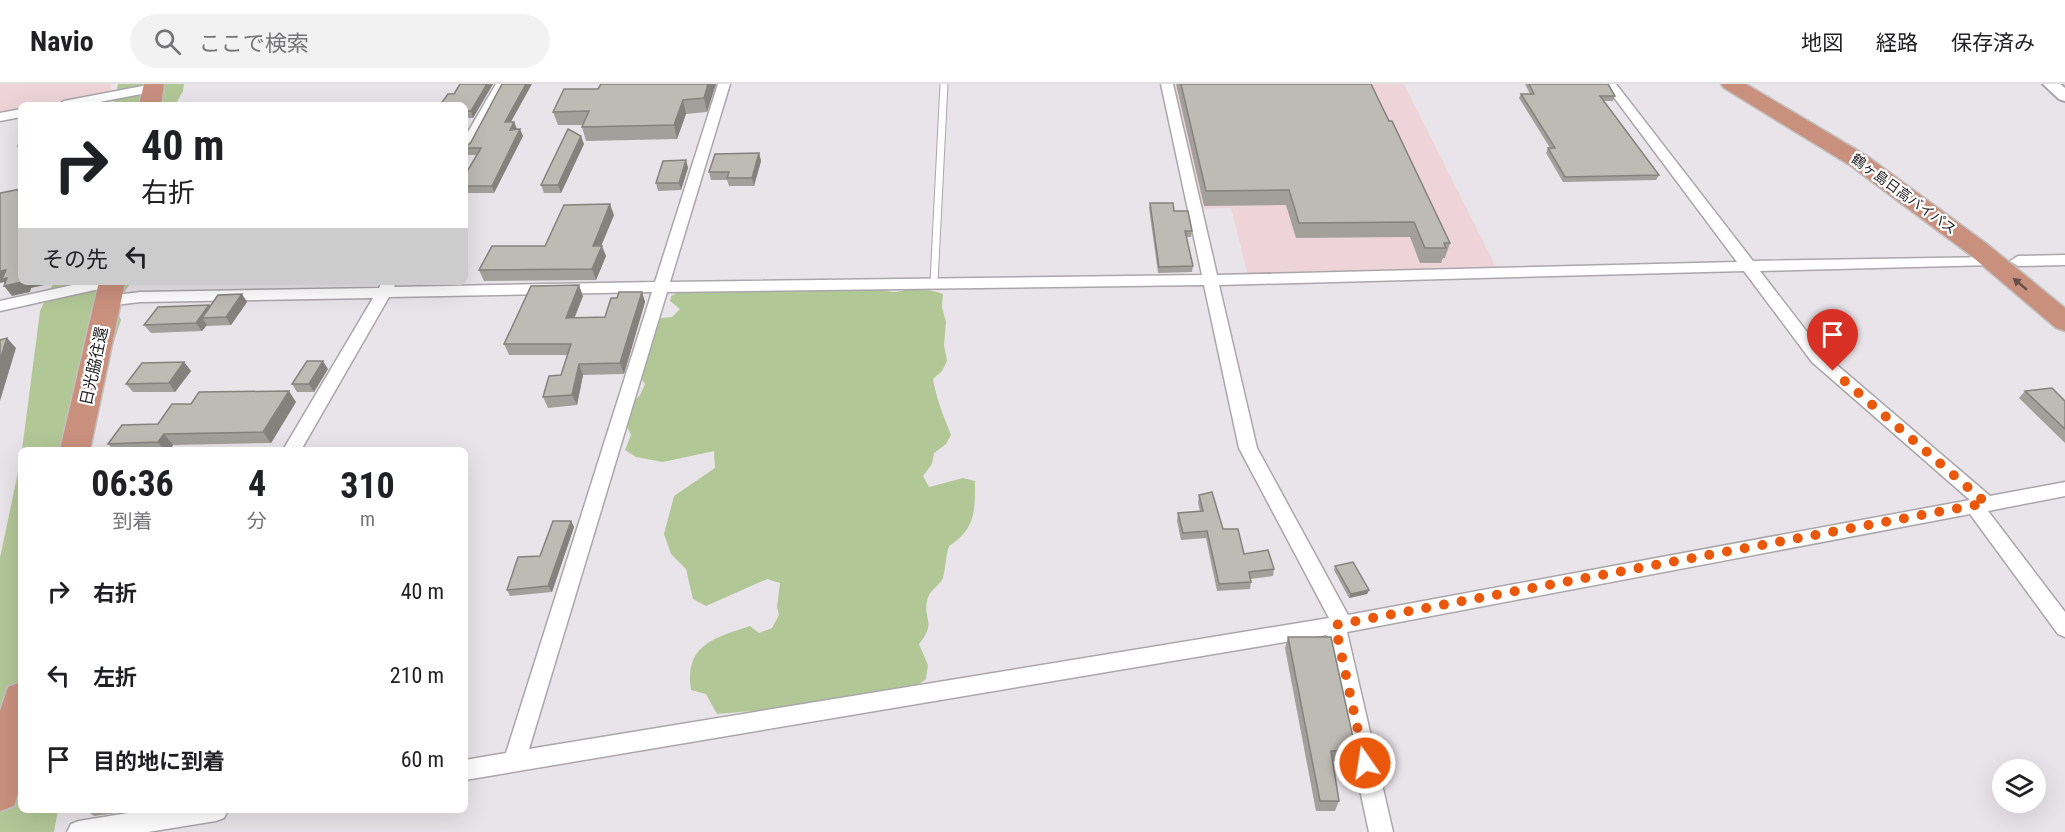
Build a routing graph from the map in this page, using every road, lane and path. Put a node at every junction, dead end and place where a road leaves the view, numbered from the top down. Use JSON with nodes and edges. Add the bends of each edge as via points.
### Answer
{"nodes":[{"id":1,"x":502,"y":84,"type":"edge"},
{"id":2,"x":724,"y":84,"type":"edge"},
{"id":3,"x":944,"y":84,"type":"edge"},
{"id":4,"x":1167,"y":84,"type":"edge"},
{"id":5,"x":1610,"y":84,"type":"edge"},
{"id":6,"x":1731,"y":84,"type":"edge"},
{"id":7,"x":1754,"y":84,"type":"edge"},
{"id":8,"x":2051,"y":84,"type":"edge"},
{"id":9,"x":152,"y":92,"type":"edge"},
{"id":10,"x":2065,"y":96,"type":"edge"},
{"id":11,"x":84,"y":102,"type":"edge"},
{"id":12,"x":18,"y":114,"type":"edge"},
{"id":13,"x":0,"y":117,"type":"edge"},
{"id":14,"x":468,"y":143,"type":"edge"},
{"id":15,"x":1992,"y":260,"type":"junction"},
{"id":16,"x":2065,"y":260,"type":"edge"},
{"id":17,"x":2018,"y":261,"type":"junction"},
{"id":18,"x":1748,"y":267,"type":"junction"},
{"id":19,"x":1209,"y":280,"type":"junction"},
{"id":20,"x":934,"y":282,"type":"junction"},
{"id":21,"x":387,"y":287,"type":"edge"},
{"id":22,"x":660,"y":287,"type":"junction"},
{"id":23,"x":109,"y":288,"type":"edge"},
{"id":24,"x":2065,"y":299,"type":"edge"},
{"id":25,"x":0,"y":306,"type":"edge"},
{"id":26,"x":2065,"y":322,"type":"edge"},
{"id":27,"x":76,"y":447,"type":"edge"},
{"id":28,"x":294,"y":447,"type":"edge"},
{"id":29,"x":2065,"y":489,"type":"edge"},
{"id":30,"x":1980,"y":504,"type":"junction"},
{"id":31,"x":1339,"y":624,"type":"junction"},
{"id":32,"x":2065,"y":628,"type":"edge"},
{"id":33,"x":18,"y":712,"type":"edge"},
{"id":34,"x":514,"y":763,"type":"junction"},
{"id":35,"x":468,"y":770,"type":"edge"},
{"id":36,"x":0,"y":794,"type":"edge"},
{"id":37,"x":197,"y":813,"type":"edge"},
{"id":38,"x":79,"y":832,"type":"edge"},
{"id":39,"x":1381,"y":832,"type":"edge"}],
"edges":[{"from":1,"to":14,"type":"street"},
{"from":2,"to":22,"type":"street"},
{"from":3,"to":20,"type":"lane"},
{"from":4,"to":19,"type":"street"},
{"from":5,"to":18,"type":"street"},
{"from":6,"to":15,"type":"highway","name":"鶴ヶ島日高バイパス","via":[[1859,161]]},
{"from":7,"to":17,"type":"highway","name":"鶴ヶ島日高バイパス","via":[[1880,159]]},
{"from":8,"to":10,"type":"street"},
{"from":9,"to":11,"type":"street"},
{"from":12,"to":13,"type":"street"},
{"from":15,"to":18,"type":"street"},
{"from":26,"to":15,"type":"highway","name":"鶴ヶ島日高バイパス","one_way":true},
{"from":16,"to":17,"type":"street"},
{"from":17,"to":24,"type":"highway","name":"鶴ヶ島日高バイパス"},
{"from":18,"to":19,"type":"street"},
{"from":18,"to":30,"type":"street","via":[[1818,358]]},
{"from":19,"to":20,"type":"street"},
{"from":19,"to":31,"type":"street","via":[[1248,448]]},
{"from":20,"to":22,"type":"street"},
{"from":21,"to":22,"type":"street"},
{"from":21,"to":23,"type":"street","via":[[140,297]]},
{"from":21,"to":28,"type":"street"},
{"from":22,"to":34,"type":"street"},
{"from":23,"to":25,"type":"street"},
{"from":23,"to":27,"type":"highway","name":"日光脇往還"},
{"from":29,"to":30,"type":"street"},
{"from":30,"to":31,"type":"street"},
{"from":30,"to":32,"type":"street"},
{"from":31,"to":34,"type":"street"},
{"from":31,"to":39,"type":"street"},
{"from":33,"to":36,"type":"highway"},
{"from":34,"to":35,"type":"street"},
{"from":37,"to":38,"type":"street"}]}
